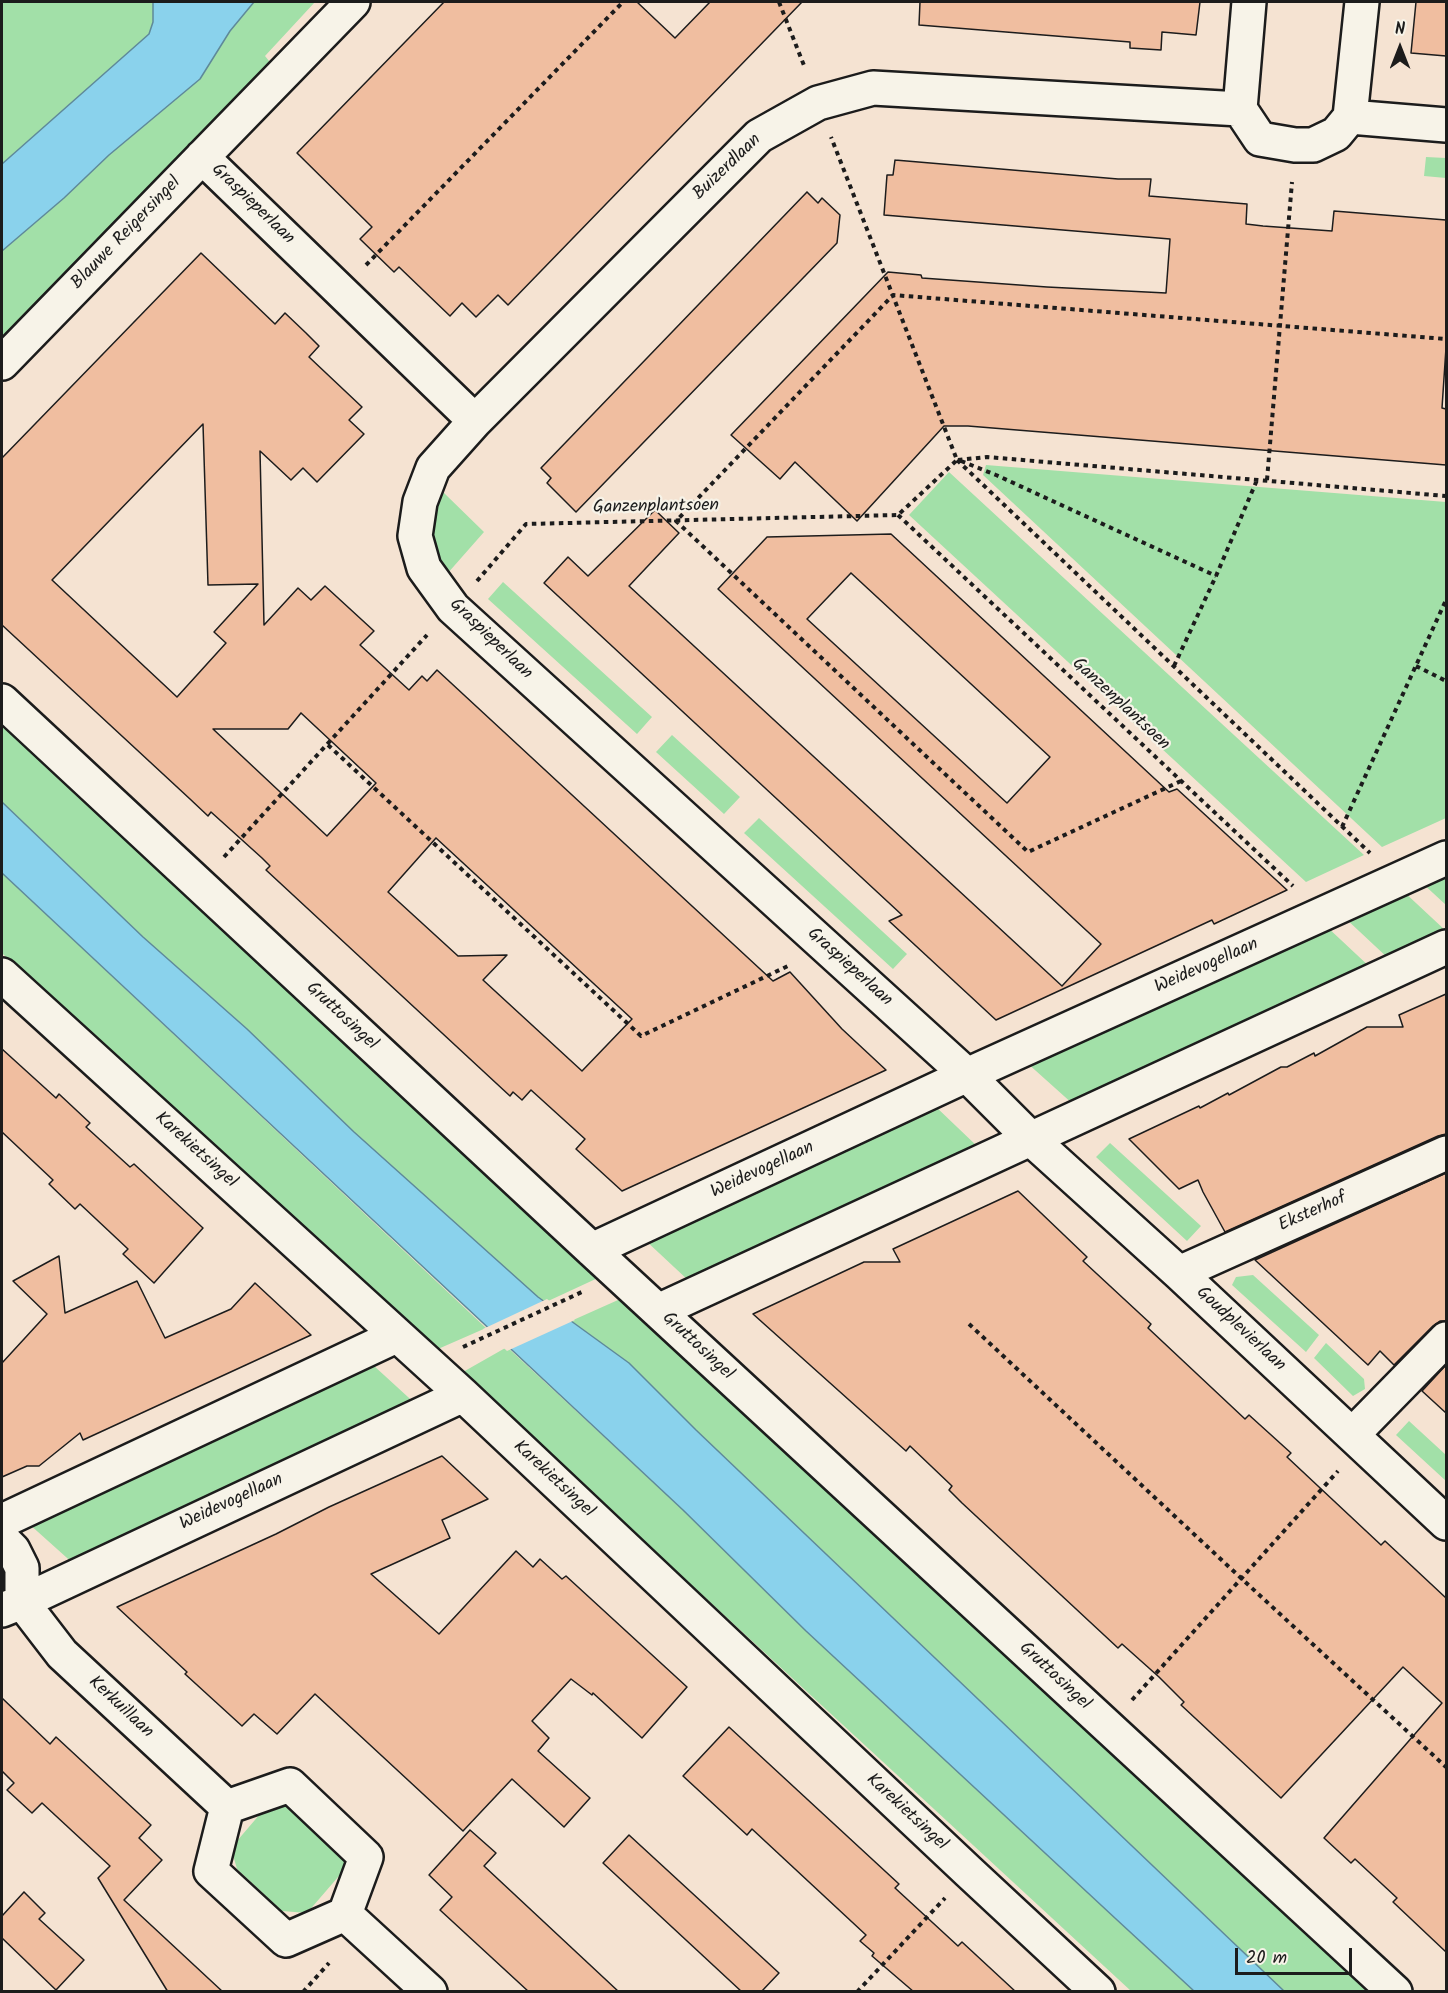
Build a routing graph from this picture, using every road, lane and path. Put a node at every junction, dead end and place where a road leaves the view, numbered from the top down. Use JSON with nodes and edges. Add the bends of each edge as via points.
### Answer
{"nodes":[{"id":1,"x":353,"y":2,"type":"edge"},
{"id":2,"x":623,"y":2,"type":"edge"},
{"id":3,"x":779,"y":2,"type":"edge"},
{"id":4,"x":1249,"y":2,"type":"edge"},
{"id":5,"x":1362,"y":2,"type":"edge"},
{"id":6,"x":818,"y":103,"type":"junction"},
{"id":7,"x":1240,"y":109,"type":"junction"},
{"id":8,"x":1350,"y":117,"type":"junction"},
{"id":9,"x":1446,"y":125,"type":"edge"},
{"id":10,"x":1295,"y":146,"type":"junction"},
{"id":11,"x":202,"y":157,"type":"junction"},
{"id":12,"x":341,"y":291,"type":"junction"},
{"id":13,"x":893,"y":295,"type":"junction"},
{"id":14,"x":1280,"y":325,"type":"junction"},
{"id":15,"x":1446,"y":339,"type":"edge"},
{"id":16,"x":2,"y":363,"type":"edge"},
{"id":17,"x":475,"y":421,"type":"junction"},
{"id":18,"x":957,"y":460,"type":"junction"},
{"id":19,"x":1257,"y":480,"type":"junction"},
{"id":20,"x":1267,"y":480,"type":"junction"},
{"id":21,"x":1446,"y":496,"type":"edge"},
{"id":22,"x":898,"y":515,"type":"junction"},
{"id":23,"x":676,"y":521,"type":"junction"},
{"id":24,"x":1216,"y":576,"type":"junction"},
{"id":25,"x":1446,"y":600,"type":"edge"},
{"id":26,"x":453,"y":608,"type":"junction"},
{"id":27,"x":1174,"y":666,"type":"junction"},
{"id":28,"x":1416,"y":666,"type":"junction"},
{"id":29,"x":1446,"y":681,"type":"edge"},
{"id":30,"x":2,"y":701,"type":"edge"},
{"id":31,"x":328,"y":745,"type":"junction"},
{"id":32,"x":1181,"y":781,"type":"junction"},
{"id":33,"x":1342,"y":827,"type":"junction"},
{"id":34,"x":1446,"y":858,"type":"edge"},
{"id":35,"x":1398,"y":880,"type":"junction"},
{"id":36,"x":198,"y":884,"type":"junction"},
{"id":37,"x":1324,"y":915,"type":"junction"},
{"id":38,"x":1446,"y":947,"type":"edge"},
{"id":39,"x":790,"y":965,"type":"dead end"},
{"id":40,"x":2,"y":975,"type":"edge"},
{"id":41,"x":967,"y":1076,"type":"junction"},
{"id":42,"x":1031,"y":1139,"type":"junction"},
{"id":43,"x":1446,"y":1153,"type":"edge"},
{"id":44,"x":592,"y":1250,"type":"junction"},
{"id":45,"x":1179,"y":1273,"type":"junction"},
{"id":46,"x":589,"y":1288,"type":"dead end"},
{"id":47,"x":658,"y":1311,"type":"junction"},
{"id":48,"x":969,"y":1324,"type":"dead end"},
{"id":49,"x":396,"y":1336,"type":"junction"},
{"id":50,"x":1446,"y":1339,"type":"edge"},
{"id":51,"x":456,"y":1350,"type":"dead end"},
{"id":52,"x":463,"y":1395,"type":"junction"},
{"id":53,"x":1357,"y":1439,"type":"junction"},
{"id":54,"x":2,"y":1521,"type":"edge"},
{"id":55,"x":1446,"y":1523,"type":"edge"},
{"id":56,"x":2,"y":1539,"type":"edge"},
{"id":57,"x":1242,"y":1580,"type":"junction"},
{"id":58,"x":12,"y":1606,"type":"edge"},
{"id":59,"x":1108,"y":1727,"type":"junction"},
{"id":60,"x":1446,"y":1767,"type":"edge"},
{"id":61,"x":227,"y":1807,"type":"junction"},
{"id":62,"x":969,"y":1872,"type":"junction"},
{"id":63,"x":345,"y":1914,"type":"junction"},
{"id":64,"x":430,"y":1992,"type":"edge"},
{"id":65,"x":857,"y":1992,"type":"edge"},
{"id":66,"x":1098,"y":1992,"type":"edge"},
{"id":67,"x":1395,"y":1992,"type":"edge"}],
"edges":[{"from":1,"to":11,"type":"street","name":"Blauwe Reigersingel"},
{"from":2,"to":12,"type":"path"},
{"from":3,"to":6,"type":"path"},
{"from":4,"to":7,"type":"street"},
{"from":5,"to":8,"type":"street"},
{"from":6,"to":7,"type":"street","name":"Buizerdlaan","via":[[873,88]]},
{"from":6,"to":13,"type":"path"},
{"from":6,"to":17,"type":"street","name":"Buizerdlaan","via":[[759,136]]},
{"from":7,"to":10,"type":"street","via":[[1260,139]]},
{"from":8,"to":9,"type":"street"},
{"from":8,"to":10,"type":"street","via":[[1336,134],[1313,146]]},
{"from":10,"to":14,"type":"path"},
{"from":11,"to":12,"type":"street","name":"Graspieperlaan"},
{"from":11,"to":16,"type":"street","name":"Blauwe Reigersingel"},
{"from":12,"to":17,"type":"street","name":"Graspieperlaan"},
{"from":13,"to":14,"type":"path"},
{"from":13,"to":18,"type":"path"},
{"from":13,"to":23,"type":"path"},
{"from":14,"to":15,"type":"path"},
{"from":14,"to":20,"type":"path"},
{"from":17,"to":26,"type":"street","name":"Graspieperlaan","via":[[433,468],[420,502],[415,536],[424,568]]},
{"from":18,"to":19,"type":"path","via":[[987,457]]},
{"from":18,"to":22,"type":"path"},
{"from":18,"to":24,"type":"path"},
{"from":18,"to":27,"type":"path"},
{"from":19,"to":20,"type":"path"},
{"from":19,"to":24,"type":"path"},
{"from":20,"to":21,"type":"path"},
{"from":22,"to":23,"type":"path","name":"Ganzenplantsoen"},
{"from":22,"to":32,"type":"path","name":"Ganzenplantsoen"},
{"from":23,"to":26,"type":"path","name":"Ganzenplantsoen","via":[[526,525]]},
{"from":23,"to":32,"type":"path","via":[[1028,852]]},
{"from":24,"to":27,"type":"path"},
{"from":25,"to":28,"type":"path"},
{"from":26,"to":31,"type":"path","name":"Ganzenplantsoen"},
{"from":26,"to":41,"type":"street","name":"Graspieperlaan"},
{"from":27,"to":33,"type":"path"},
{"from":28,"to":29,"type":"path"},
{"from":28,"to":33,"type":"path"},
{"from":30,"to":36,"type":"street","name":"Gruttosingel"},
{"from":31,"to":36,"type":"path","name":"Ganzenplantsoen"},
{"from":31,"to":39,"type":"path","via":[[641,1036]]},
{"from":32,"to":37,"type":"path","name":"Ganzenplantsoen"},
{"from":33,"to":35,"type":"path"},
{"from":34,"to":35,"type":"street","name":"Weidevogellaan"},
{"from":35,"to":37,"type":"street","name":"Weidevogellaan"},
{"from":36,"to":44,"type":"street","name":"Gruttosingel"},
{"from":37,"to":41,"type":"street","name":"Weidevogellaan"},
{"from":38,"to":42,"type":"street"},
{"from":40,"to":49,"type":"street","name":"Karekietsingel"},
{"from":41,"to":42,"type":"street"},
{"from":41,"to":44,"type":"street","name":"Weidevogellaan"},
{"from":42,"to":45,"type":"street","name":"Goudplevierlaan"},
{"from":42,"to":47,"type":"street"},
{"from":43,"to":45,"type":"street","name":"Eksterhof"},
{"from":44,"to":47,"type":"street","name":"Gruttosingel"},
{"from":45,"to":53,"type":"street","name":"Goudplevierlaan"},
{"from":46,"to":51,"type":"path"},
{"from":47,"to":59,"type":"street","name":"Gruttosingel"},
{"from":48,"to":57,"type":"path"},
{"from":49,"to":52,"type":"street","name":"Karekietsingel"},
{"from":49,"to":54,"type":"street"},
{"from":50,"to":53,"type":"street"},
{"from":52,"to":58,"type":"street","name":"Weidevogellaan"},
{"from":52,"to":62,"type":"street","name":"Karekietsingel"},
{"from":53,"to":55,"type":"street","name":"Goudplevierlaan"},
{"from":53,"to":57,"type":"path"},
{"from":56,"to":58,"type":"street","via":[[22,1568]]},
{"from":57,"to":59,"type":"path"},
{"from":57,"to":60,"type":"path"},
{"from":58,"to":61,"type":"street","name":"Kerkuillaan"},
{"from":59,"to":67,"type":"street","name":"Gruttosingel"},
{"from":61,"to":63,"type":"street","via":[[290,1785],[366,1857]]},
{"from":61,"to":63,"type":"street","via":[[211,1871],[286,1940]]},
{"from":62,"to":65,"type":"path"},
{"from":62,"to":66,"type":"street","name":"Karekietsingel"},
{"from":63,"to":64,"type":"street"}]}
